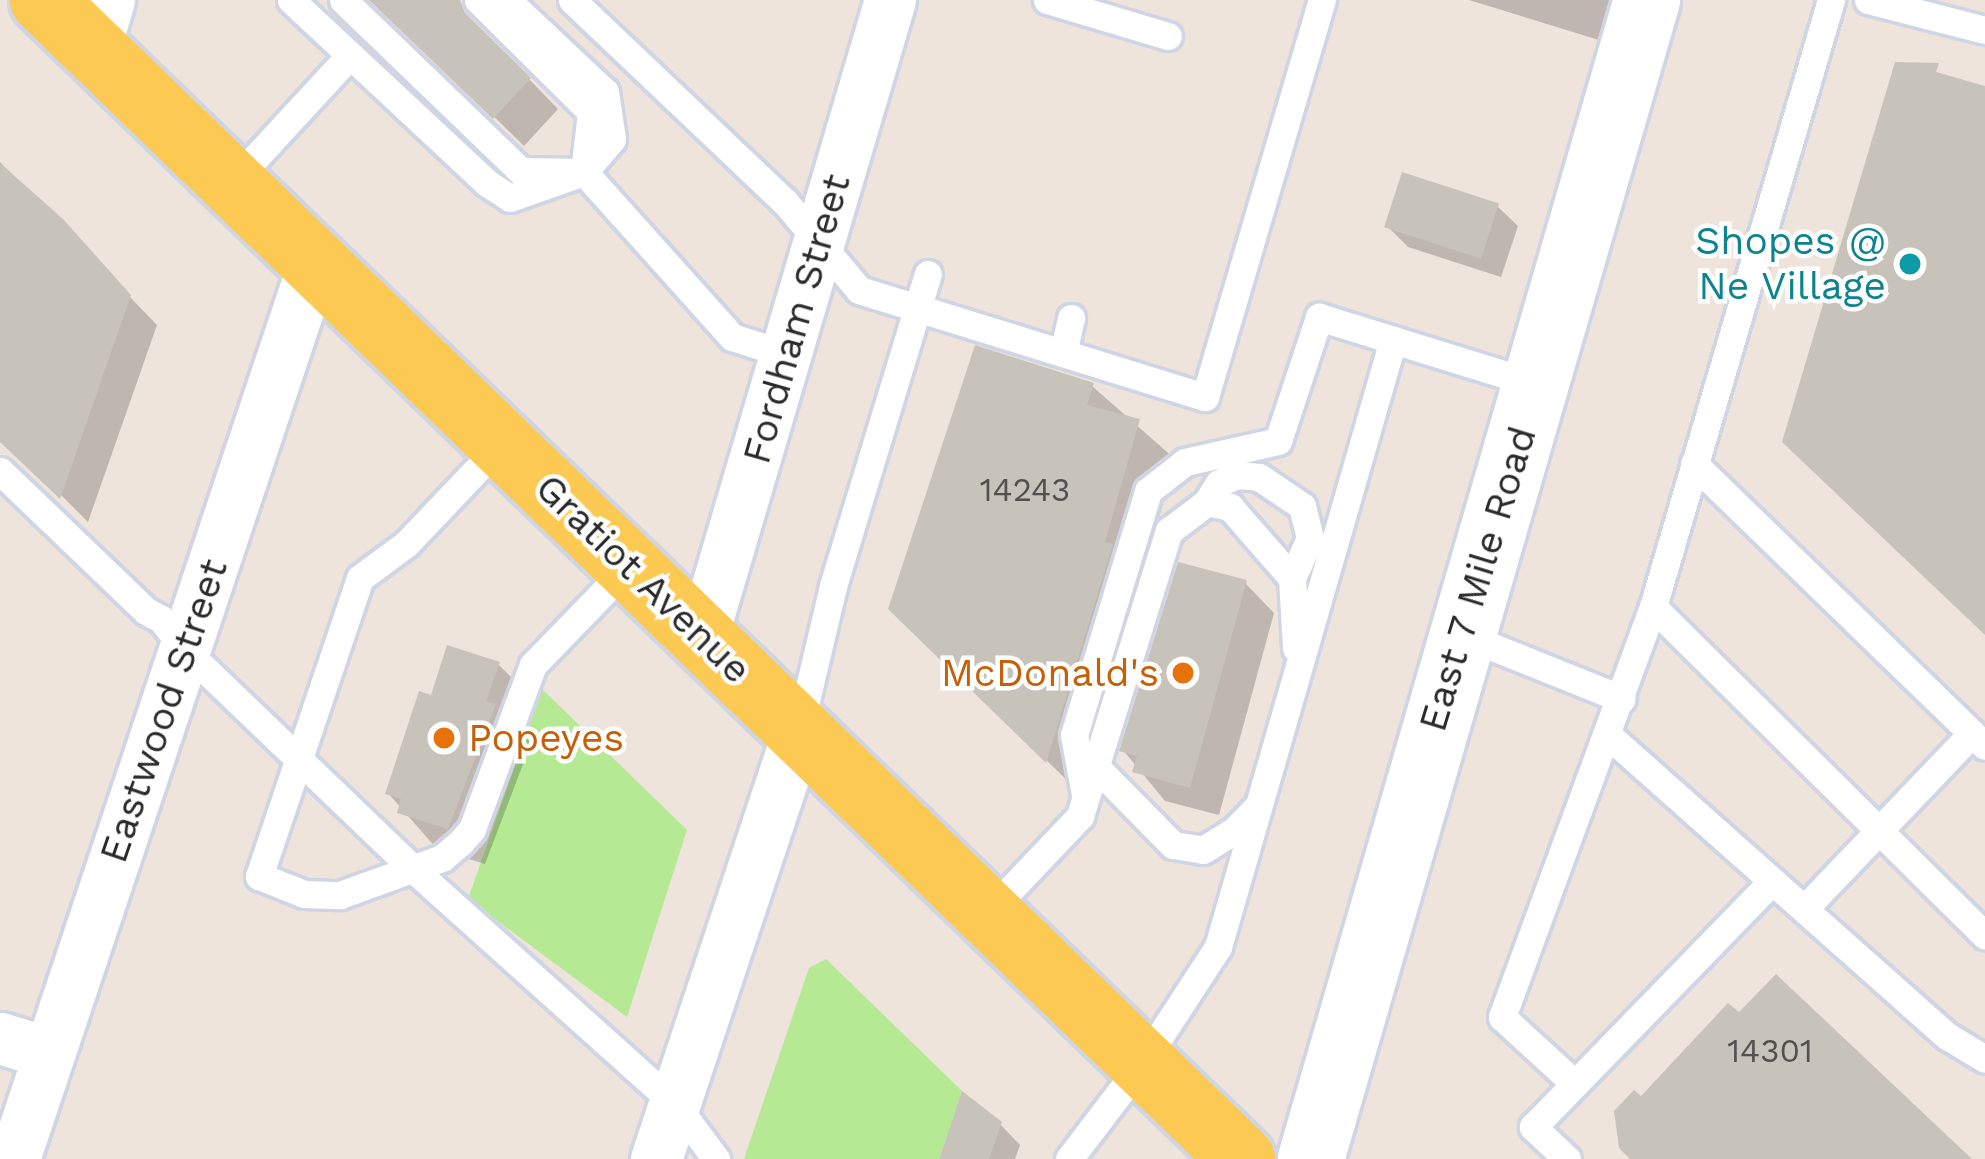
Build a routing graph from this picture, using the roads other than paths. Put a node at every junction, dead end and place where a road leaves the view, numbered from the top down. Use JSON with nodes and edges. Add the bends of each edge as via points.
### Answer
{"nodes":[{"id":1,"x":43,"y":0,"type":"edge"},
{"id":2,"x":291,"y":0,"type":"edge"},
{"id":3,"x":343,"y":0,"type":"edge"},
{"id":4,"x":478,"y":0,"type":"edge"},
{"id":5,"x":507,"y":0,"type":"edge"},
{"id":6,"x":572,"y":0,"type":"edge"},
{"id":7,"x":890,"y":0,"type":"edge"},
{"id":8,"x":1047,"y":0,"type":"edge"},
{"id":9,"x":1322,"y":0,"type":"edge"},
{"id":10,"x":1647,"y":0,"type":"edge"},
{"id":11,"x":1831,"y":0,"type":"edge"},
{"id":12,"x":1868,"y":0,"type":"edge"},
{"id":13,"x":102,"y":25,"type":"edge"},
{"id":14,"x":1985,"y":30,"type":"edge"},
{"id":15,"x":1168,"y":36,"type":"dead end"},
{"id":16,"x":350,"y":55,"type":"junction"},
{"id":17,"x":584,"y":172,"type":"junction"},
{"id":18,"x":232,"y":183,"type":"junction"},
{"id":19,"x":818,"y":242,"type":"junction"},
{"id":20,"x":314,"y":262,"type":"junction"},
{"id":21,"x":928,"y":274,"type":"dead end"},
{"id":22,"x":915,"y":308,"type":"junction"},
{"id":23,"x":1071,"y":318,"type":"dead end"},
{"id":24,"x":1393,"y":340,"type":"junction"},
{"id":25,"x":1064,"y":353,"type":"junction"},
{"id":26,"x":785,"y":354,"type":"junction"},
{"id":27,"x":1536,"y":384,"type":"junction"},
{"id":28,"x":502,"y":443,"type":"junction"},
{"id":29,"x":1694,"y":464,"type":"junction"},
{"id":30,"x":0,"y":471,"type":"edge"},
{"id":31,"x":1207,"y":502,"type":"junction"},
{"id":32,"x":629,"y":566,"type":"junction"},
{"id":33,"x":1292,"y":578,"type":"junction"},
{"id":34,"x":1653,"y":608,"type":"junction"},
{"id":35,"x":1459,"y":634,"type":"junction"},
{"id":36,"x":702,"y":637,"type":"junction"},
{"id":37,"x":186,"y":651,"type":"junction"},
{"id":38,"x":1297,"y":667,"type":"junction"},
{"id":39,"x":1622,"y":699,"type":"junction"},
{"id":40,"x":799,"y":730,"type":"junction"},
{"id":41,"x":1609,"y":736,"type":"junction"},
{"id":42,"x":1979,"y":740,"type":"edge"},
{"id":43,"x":298,"y":759,"type":"junction"},
{"id":44,"x":1094,"y":765,"type":"junction"},
{"id":45,"x":1085,"y":795,"type":"junction"},
{"id":46,"x":1258,"y":806,"type":"junction"},
{"id":47,"x":1880,"y":830,"type":"junction"},
{"id":48,"x":412,"y":868,"type":"junction"},
{"id":49,"x":1772,"y":881,"type":"junction"},
{"id":50,"x":1804,"y":909,"type":"junction"},
{"id":51,"x":988,"y":913,"type":"junction"},
{"id":52,"x":1985,"y":934,"type":"edge"},
{"id":53,"x":0,"y":1038,"type":"edge"},
{"id":54,"x":49,"y":1053,"type":"junction"},
{"id":55,"x":1985,"y":1059,"type":"edge"},
{"id":56,"x":1143,"y":1062,"type":"junction"},
{"id":57,"x":1575,"y":1084,"type":"junction"},
{"id":58,"x":675,"y":1103,"type":"junction"},
{"id":59,"x":1227,"y":1154,"type":"edge"},
{"id":60,"x":14,"y":1159,"type":"edge"},
{"id":61,"x":656,"y":1159,"type":"edge"},
{"id":62,"x":716,"y":1159,"type":"edge"},
{"id":63,"x":1070,"y":1159,"type":"edge"},
{"id":64,"x":1311,"y":1159,"type":"edge"},
{"id":65,"x":1567,"y":1159,"type":"edge"}],
"edges":[{"from":1,"to":13,"type":"main road","name":"Gratiot Avenue"},
{"from":2,"to":16,"type":"lane"},
{"from":3,"to":17,"type":"lane","via":[[521,171]]},
{"from":4,"to":17,"type":"lane","via":[[591,112]]},
{"from":5,"to":17,"type":"lane","via":[[605,92],[611,139]]},
{"from":6,"to":19,"type":"lane"},
{"from":7,"to":19,"type":"street","name":"Fordham Street"},
{"from":8,"to":15,"type":"lane"},
{"from":9,"to":25,"type":"lane","via":[[1204,397]]},
{"from":10,"to":27,"type":"street","name":"East 7 Mile Road"},
{"from":11,"to":29,"type":"lane"},
{"from":12,"to":14,"type":"lane"},
{"from":13,"to":18,"type":"main road","name":"Gratiot Avenue"},
{"from":16,"to":17,"type":"lane","via":[[511,198]]},
{"from":16,"to":18,"type":"lane"},
{"from":17,"to":26,"type":"lane","via":[[732,337]]},
{"from":18,"to":20,"type":"main road","name":"Gratiot Avenue"},
{"from":19,"to":22,"type":"lane","via":[[860,290]]},
{"from":19,"to":26,"type":"street","name":"Fordham Street"},
{"from":20,"to":28,"type":"main road","name":"Gratiot Avenue"},
{"from":20,"to":37,"type":"street","name":"Eastwood Street"},
{"from":21,"to":22,"type":"lane"},
{"from":22,"to":25,"type":"lane"},
{"from":22,"to":40,"type":"lane","via":[[832,586]]},
{"from":23,"to":25,"type":"lane"},
{"from":24,"to":27,"type":"lane"},
{"from":24,"to":38,"type":"lane"},
{"from":24,"to":45,"type":"lane","via":[[1319,317],[1278,441],[1184,462],[1148,491],[1074,735]]},
{"from":26,"to":36,"type":"street","name":"Fordham Street"},
{"from":27,"to":35,"type":"street","name":"East 7 Mile Road"},
{"from":28,"to":32,"type":"main road","name":"Gratiot Avenue"},
{"from":28,"to":43,"type":"lane","via":[[406,544],[360,578]]},
{"from":29,"to":34,"type":"lane"},
{"from":29,"to":42,"type":"lane"},
{"from":30,"to":37,"type":"lane"},
{"from":31,"to":33,"type":"lane","via":[[1230,507]]},
{"from":31,"to":33,"type":"lane","via":[[1237,475],[1259,477],[1302,506],[1310,538]]},
{"from":31,"to":44,"type":"lane","via":[[1169,531]]},
{"from":32,"to":36,"type":"main road","name":"Gratiot Avenue"},
{"from":32,"to":48,"type":"lane","via":[[533,665],[472,829],[442,858]]},
{"from":33,"to":38,"type":"lane"},
{"from":34,"to":39,"type":"lane"},
{"from":34,"to":47,"type":"lane"},
{"from":35,"to":39,"type":"lane"},
{"from":35,"to":64,"type":"street","name":"East 7 Mile Road"},
{"from":36,"to":40,"type":"main road","name":"Gratiot Avenue"},
{"from":37,"to":43,"type":"lane"},
{"from":37,"to":54,"type":"street","name":"Eastwood Street"},
{"from":38,"to":46,"type":"lane"},
{"from":39,"to":41,"type":"lane"},
{"from":40,"to":51,"type":"main road","name":"Gratiot Avenue"},
{"from":40,"to":58,"type":"street"},
{"from":41,"to":49,"type":"lane"},
{"from":41,"to":57,"type":"lane","via":[[1502,1017]]},
{"from":42,"to":47,"type":"lane"},
{"from":43,"to":48,"type":"lane"},
{"from":43,"to":48,"type":"lane","via":[[260,876],[304,895],[340,895]]},
{"from":44,"to":45,"type":"lane"},
{"from":44,"to":46,"type":"lane","via":[[1172,845],[1203,850]]},
{"from":45,"to":51,"type":"lane","via":[[1080,816]]},
{"from":46,"to":56,"type":"lane","via":[[1218,947]]},
{"from":47,"to":50,"type":"lane"},
{"from":47,"to":52,"type":"lane"},
{"from":48,"to":58,"type":"lane"},
{"from":49,"to":50,"type":"lane"},
{"from":49,"to":57,"type":"lane"},
{"from":50,"to":55,"type":"lane","via":[[1947,1036]]},
{"from":51,"to":56,"type":"main road","name":"Gratiot Avenue"},
{"from":53,"to":54,"type":"street"},
{"from":54,"to":60,"type":"street","name":"Eastwood Street"},
{"from":56,"to":59,"type":"main road","name":"Gratiot Avenue"},
{"from":56,"to":63,"type":"lane"},
{"from":57,"to":65,"type":"lane","via":[[1533,1127]]},
{"from":58,"to":61,"type":"street"},
{"from":58,"to":62,"type":"lane"}]}
